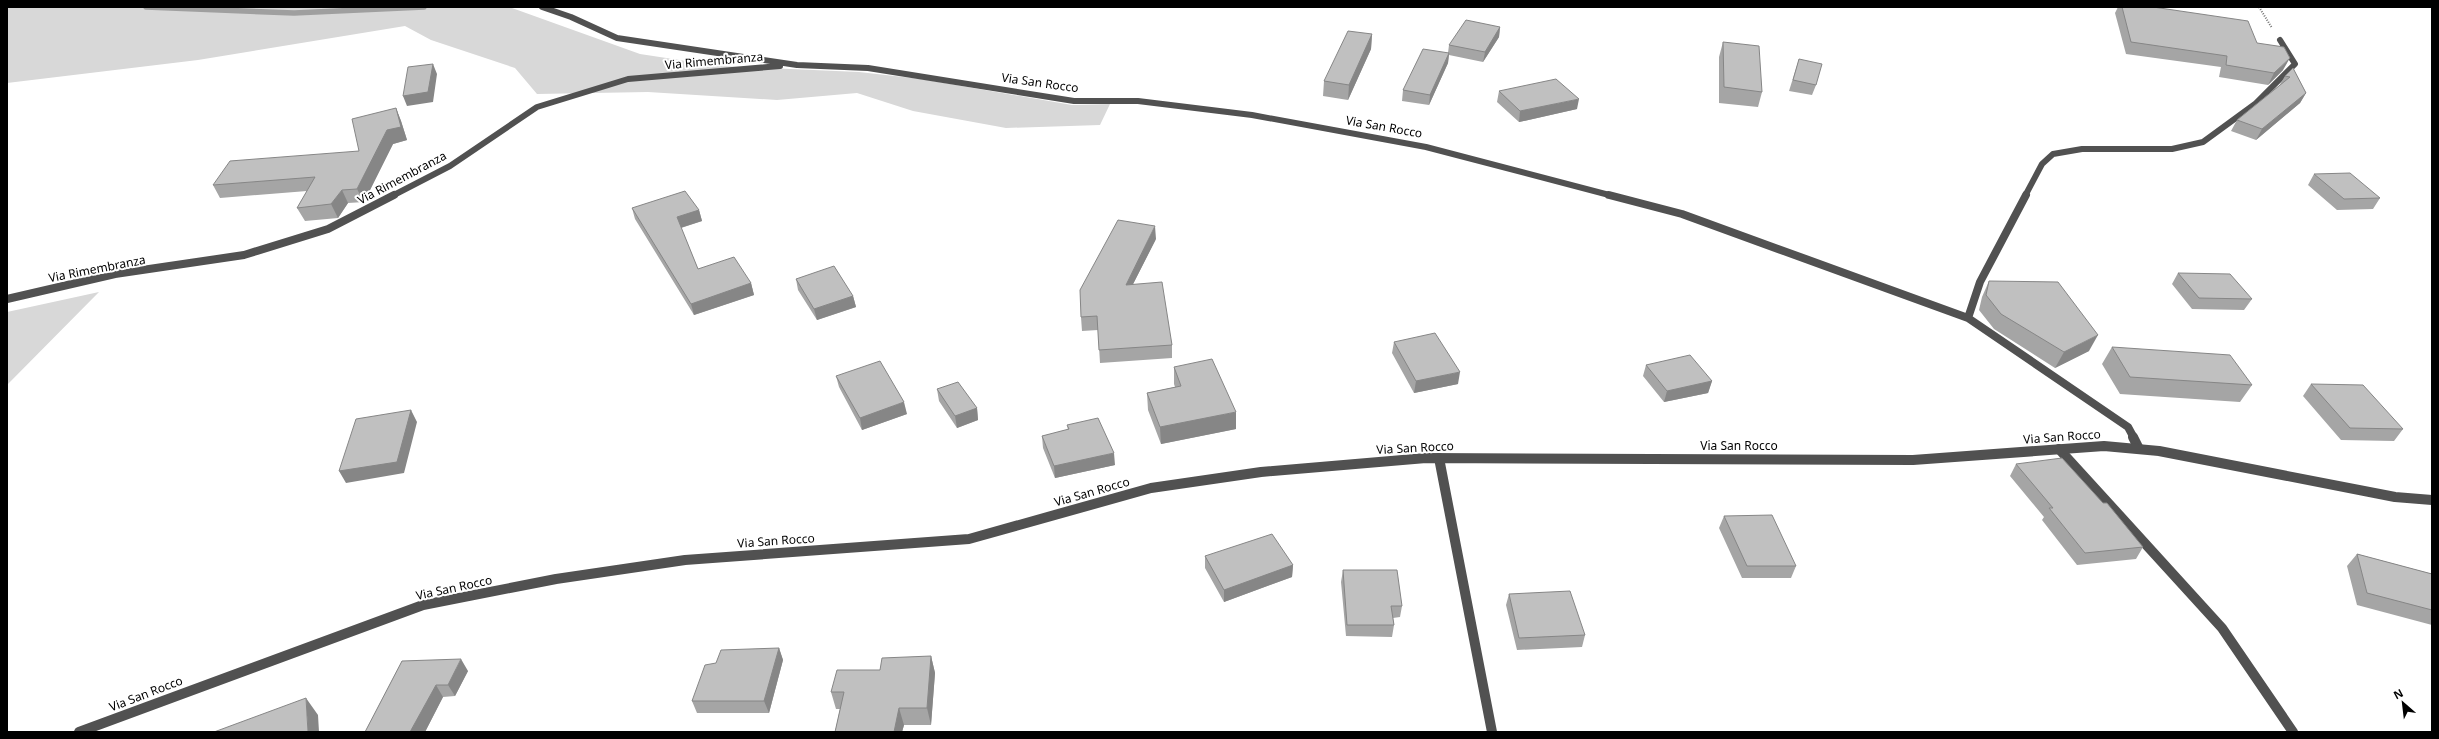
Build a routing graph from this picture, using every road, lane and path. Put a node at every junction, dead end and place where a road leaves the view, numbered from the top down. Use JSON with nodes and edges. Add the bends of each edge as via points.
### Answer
{"nodes":[{"id":1,"x":542,"y":7,"type":"edge"},
{"id":2,"x":2259,"y":7,"type":"edge"},
{"id":3,"x":2280,"y":40,"type":"joint"},
{"id":4,"x":797,"y":65,"type":"junction"},
{"id":5,"x":7,"y":299,"type":"edge"},
{"id":6,"x":1968,"y":318,"type":"junction"},
{"id":7,"x":2059,"y":449,"type":"junction"},
{"id":8,"x":2139,"y":449,"type":"junction"},
{"id":9,"x":1438,"y":458,"type":"junction"},
{"id":10,"x":2432,"y":500,"type":"edge"},
{"id":11,"x":80,"y":732,"type":"edge"},
{"id":12,"x":1492,"y":732,"type":"edge"},
{"id":13,"x":2293,"y":732,"type":"edge"}],
"edges":[{"from":1,"to":4,"type":"street","via":[[617,38]]},
{"from":2,"to":3,"type":"path"},
{"from":3,"to":6,"type":"street","via":[[2295,64],[2255,104],[2203,142],[2172,149],[2082,149],[2053,154],[2042,164],[1980,282]]},
{"from":4,"to":5,"type":"street","name":"Via Rimembranza","via":[[628,80],[537,106],[450,166],[328,229],[244,255],[115,274]]},
{"from":4,"to":6,"type":"street","name":"Via San Rocco","via":[[868,68],[1074,102],[1138,101],[1237,114],[1426,147],[1682,214]]},
{"from":6,"to":8,"type":"street","name":"Via San Rocco","via":[[2128,427]]},
{"from":7,"to":8,"type":"street","name":"Via San Rocco","via":[[2104,446]]},
{"from":7,"to":9,"type":"street","name":"Via San Rocco","via":[[1913,460]]},
{"from":7,"to":13,"type":"street","via":[[2222,628]]},
{"from":8,"to":10,"type":"street","name":"Via San Rocco","via":[[2395,497]]},
{"from":9,"to":11,"type":"street","name":"Via San Rocco","via":[[1260,472],[1151,488],[969,539],[685,560],[556,579],[439,602],[327,639]]},
{"from":9,"to":12,"type":"street"}]}
